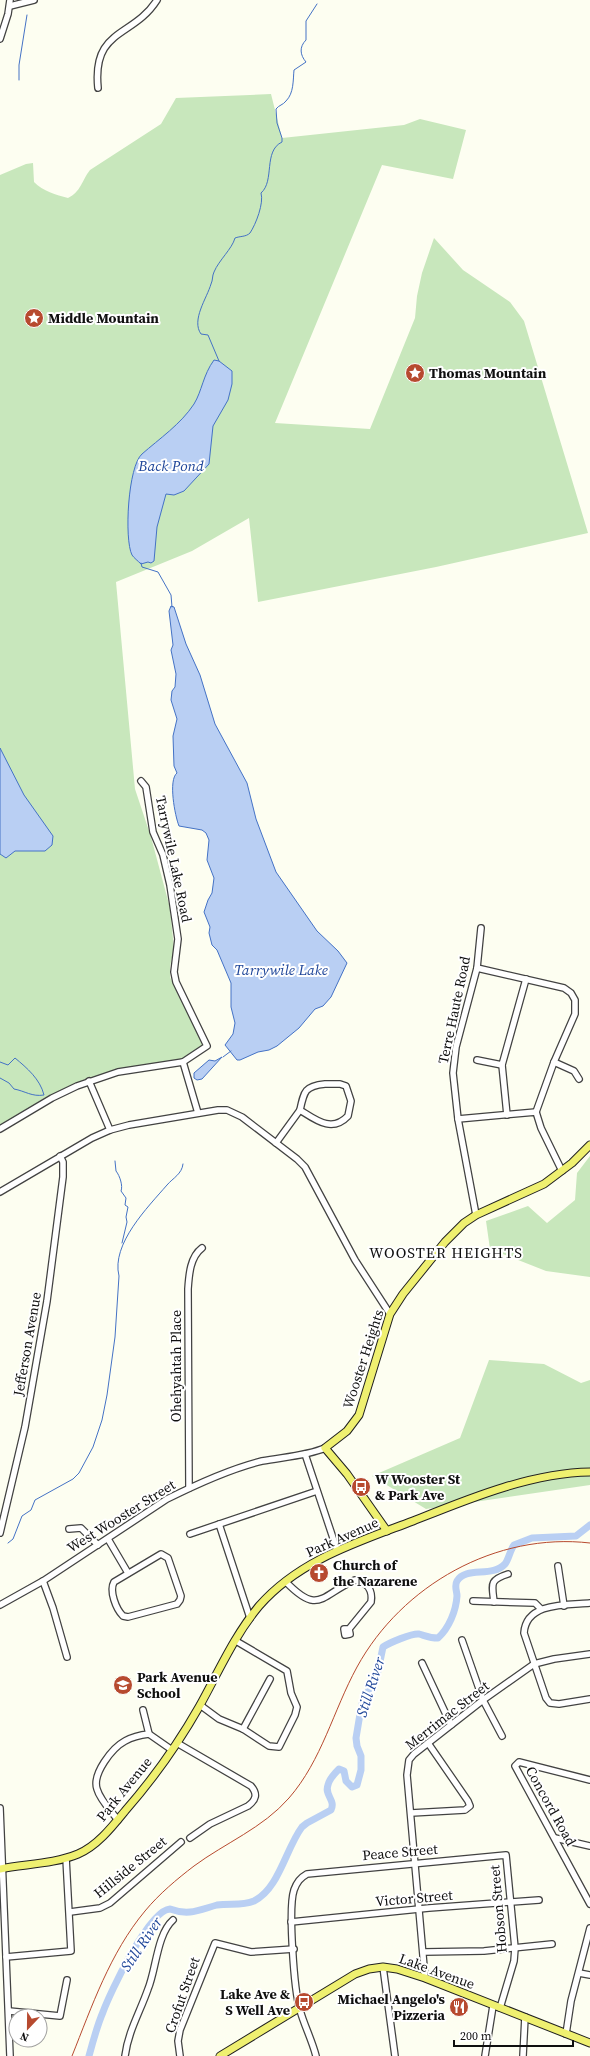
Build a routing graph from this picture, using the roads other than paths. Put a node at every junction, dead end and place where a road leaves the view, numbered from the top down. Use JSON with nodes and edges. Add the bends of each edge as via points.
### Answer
{"nodes":[{"id":1,"x":34,"y":0,"type":"edge"},
{"id":2,"x":157,"y":0,"type":"edge"},
{"id":3,"x":10,"y":3,"type":"edge"},
{"id":4,"x":0,"y":39,"type":"edge"},
{"id":5,"x":98,"y":88,"type":"dead end"},
{"id":6,"x":141,"y":781,"type":"dead end"},
{"id":7,"x":481,"y":928,"type":"dead end"},
{"id":8,"x":478,"y":968,"type":"junction"},
{"id":9,"x":526,"y":979,"type":"junction"},
{"id":10,"x":478,"y":1060,"type":"dead end"},
{"id":11,"x":183,"y":1062,"type":"junction"},
{"id":12,"x":554,"y":1062,"type":"junction"},
{"id":13,"x":502,"y":1066,"type":"junction"},
{"id":14,"x":579,"y":1079,"type":"dead end"},
{"id":15,"x":89,"y":1082,"type":"junction"},
{"id":16,"x":300,"y":1110,"type":"junction"},
{"id":17,"x":536,"y":1112,"type":"junction"},
{"id":18,"x":198,"y":1113,"type":"junction"},
{"id":19,"x":507,"y":1115,"type":"junction"},
{"id":20,"x":458,"y":1119,"type":"junction"},
{"id":21,"x":0,"y":1129,"type":"edge"},
{"id":22,"x":110,"y":1130,"type":"junction"},
{"id":23,"x":276,"y":1142,"type":"junction"},
{"id":24,"x":590,"y":1145,"type":"edge"},
{"id":25,"x":60,"y":1156,"type":"junction"},
{"id":26,"x":562,"y":1171,"type":"junction"},
{"id":27,"x":0,"y":1192,"type":"edge"},
{"id":28,"x":476,"y":1216,"type":"junction"},
{"id":29,"x":202,"y":1248,"type":"dead end"},
{"id":30,"x":390,"y":1314,"type":"junction"},
{"id":31,"x":325,"y":1448,"type":"junction"},
{"id":32,"x":305,"y":1454,"type":"junction"},
{"id":33,"x":590,"y":1472,"type":"edge"},
{"id":34,"x":189,"y":1488,"type":"junction"},
{"id":35,"x":317,"y":1491,"type":"junction"},
{"id":36,"x":219,"y":1524,"type":"junction"},
{"id":37,"x":69,"y":1529,"type":"dead end"},
{"id":38,"x":387,"y":1531,"type":"junction"},
{"id":39,"x":0,"y":1533,"type":"edge"},
{"id":40,"x":190,"y":1534,"type":"dead end"},
{"id":41,"x":108,"y":1539,"type":"junction"},
{"id":42,"x":98,"y":1546,"type":"junction"},
{"id":43,"x":337,"y":1550,"type":"junction"},
{"id":44,"x":558,"y":1566,"type":"dead end"},
{"id":45,"x":128,"y":1573,"type":"junction"},
{"id":46,"x":508,"y":1574,"type":"dead end"},
{"id":47,"x":43,"y":1581,"type":"junction"},
{"id":48,"x":286,"y":1582,"type":"junction"},
{"id":49,"x":473,"y":1601,"type":"dead end"},
{"id":50,"x":494,"y":1602,"type":"junction"},
{"id":51,"x":590,"y":1603,"type":"edge"},
{"id":52,"x":0,"y":1605,"type":"edge"},
{"id":53,"x":564,"y":1606,"type":"junction"},
{"id":54,"x":541,"y":1609,"type":"junction"},
{"id":55,"x":250,"y":1618,"type":"junction"},
{"id":56,"x":349,"y":1629,"type":"dead end"},
{"id":57,"x":462,"y":1640,"type":"dead end"},
{"id":58,"x":236,"y":1641,"type":"junction"},
{"id":59,"x":590,"y":1654,"type":"edge"},
{"id":60,"x":66,"y":1657,"type":"dead end"},
{"id":61,"x":422,"y":1663,"type":"dead end"},
{"id":62,"x":534,"y":1664,"type":"junction"},
{"id":63,"x":270,"y":1679,"type":"dead end"},
{"id":64,"x":484,"y":1700,"type":"junction"},
{"id":65,"x":590,"y":1700,"type":"edge"},
{"id":66,"x":200,"y":1705,"type":"junction"},
{"id":67,"x":143,"y":1710,"type":"dead end"},
{"id":68,"x":451,"y":1725,"type":"junction"},
{"id":69,"x":243,"y":1729,"type":"junction"},
{"id":70,"x":148,"y":1734,"type":"junction"},
{"id":71,"x":502,"y":1736,"type":"dead end"},
{"id":72,"x":177,"y":1743,"type":"junction"},
{"id":73,"x":428,"y":1743,"type":"junction"},
{"id":74,"x":172,"y":1750,"type":"junction"},
{"id":75,"x":590,"y":1780,"type":"edge"},
{"id":76,"x":0,"y":1808,"type":"edge"},
{"id":77,"x":411,"y":1813,"type":"junction"},
{"id":78,"x":118,"y":1820,"type":"junction"},
{"id":79,"x":190,"y":1838,"type":"dead end"},
{"id":80,"x":555,"y":1838,"type":"junction"},
{"id":81,"x":181,"y":1842,"type":"dead end"},
{"id":82,"x":590,"y":1846,"type":"edge"},
{"id":83,"x":506,"y":1855,"type":"joint"},
{"id":84,"x":66,"y":1858,"type":"junction"},
{"id":85,"x":415,"y":1863,"type":"junction"},
{"id":86,"x":1,"y":1869,"type":"edge"},
{"id":87,"x":539,"y":1900,"type":"dead end"},
{"id":88,"x":512,"y":1903,"type":"junction"},
{"id":89,"x":590,"y":1904,"type":"edge"},
{"id":90,"x":420,"y":1910,"type":"junction"},
{"id":91,"x":70,"y":1912,"type":"junction"},
{"id":92,"x":173,"y":1920,"type":"dead end"},
{"id":93,"x":292,"y":1922,"type":"junction"},
{"id":94,"x":590,"y":1928,"type":"edge"},
{"id":95,"x":552,"y":1944,"type":"dead end"},
{"id":96,"x":515,"y":1948,"type":"junction"},
{"id":97,"x":294,"y":1949,"type":"junction"},
{"id":98,"x":424,"y":1952,"type":"junction"},
{"id":99,"x":6,"y":1957,"type":"junction"},
{"id":100,"x":383,"y":1967,"type":"junction"},
{"id":101,"x":579,"y":1973,"type":"junction"},
{"id":102,"x":590,"y":1976,"type":"edge"},
{"id":103,"x":425,"y":1978,"type":"junction"},
{"id":104,"x":67,"y":1980,"type":"dead end"},
{"id":105,"x":493,"y":2006,"type":"junction"},
{"id":106,"x":9,"y":2008,"type":"edge"},
{"id":107,"x":299,"y":2008,"type":"junction"},
{"id":108,"x":500,"y":2008,"type":"junction"},
{"id":109,"x":48,"y":2015,"type":"edge"},
{"id":110,"x":525,"y":2017,"type":"junction"},
{"id":111,"x":566,"y":2034,"type":"junction"},
{"id":112,"x":590,"y":2043,"type":"edge"},
{"id":113,"x":124,"y":2056,"type":"edge"},
{"id":114,"x":180,"y":2056,"type":"edge"},
{"id":115,"x":220,"y":2056,"type":"edge"},
{"id":116,"x":316,"y":2056,"type":"edge"},
{"id":117,"x":395,"y":2056,"type":"edge"},
{"id":118,"x":484,"y":2056,"type":"edge"},
{"id":119,"x":522,"y":2056,"type":"edge"}],
"edges":[{"from":1,"to":3,"type":"street"},
{"from":2,"to":5,"type":"street","via":[[143,16],[115,35],[105,47],[98,67]]},
{"from":3,"to":4,"type":"street"},
{"from":6,"to":11,"type":"street","name":"Tarrywile Lake Road","via":[[146,787],[153,832],[163,855],[170,885],[178,939],[174,972],[176,982],[208,1046]]},
{"from":7,"to":8,"type":"street","name":"Terre Haute Road"},
{"from":8,"to":9,"type":"street"},
{"from":8,"to":20,"type":"street","name":"Terre Haute Road","via":[[454,1059]]},
{"from":9,"to":12,"type":"street","via":[[564,988],[572,993],[575,1000],[575,1014]]},
{"from":9,"to":13,"type":"street"},
{"from":10,"to":13,"type":"street"},
{"from":11,"to":15,"type":"street","via":[[118,1072]]},
{"from":11,"to":18,"type":"street"},
{"from":12,"to":14,"type":"street","via":[[574,1071]]},
{"from":12,"to":17,"type":"street"},
{"from":13,"to":19,"type":"street"},
{"from":15,"to":21,"type":"street","via":[[65,1091]]},
{"from":15,"to":22,"type":"street"},
{"from":16,"to":16,"type":"street","via":[[327,1125],[336,1125],[348,1116],[351,1110],[346,1086],[313,1085],[307,1088]]},
{"from":16,"to":23,"type":"street"},
{"from":17,"to":19,"type":"street"},
{"from":17,"to":26,"type":"street"},
{"from":18,"to":22,"type":"street"},
{"from":18,"to":23,"type":"street","via":[[218,1110],[235,1113]]},
{"from":19,"to":20,"type":"street"},
{"from":20,"to":28,"type":"street","name":"Terre Haute Road"},
{"from":22,"to":25,"type":"street"},
{"from":23,"to":30,"type":"street","via":[[297,1159],[312,1177],[348,1248]]},
{"from":24,"to":26,"type":"main road","name":"Wooster Heights"},
{"from":25,"to":27,"type":"street"},
{"from":25,"to":39,"type":"street","name":"Jefferson Avenue","via":[[63,1162],[63,1177],[47,1301],[25,1427]]},
{"from":26,"to":28,"type":"main road","name":"Wooster Heights","via":[[524,1194]]},
{"from":28,"to":30,"type":"main road","name":"Wooster Heights","via":[[464,1223],[445,1242]]},
{"from":29,"to":34,"type":"street","name":"Ohehyahtah Place","via":[[194,1257],[188,1289]]},
{"from":30,"to":31,"type":"main road","name":"Wooster Heights","via":[[359,1415],[347,1432]]},
{"from":31,"to":32,"type":"street","name":"West Wooster Street"},
{"from":31,"to":38,"type":"main road","via":[[347,1474]]},
{"from":32,"to":34,"type":"street","name":"West Wooster Street","via":[[239,1467]]},
{"from":32,"to":35,"type":"street"},
{"from":33,"to":38,"type":"main road","name":"Park Avenue","via":[[571,1473],[499,1489]]},
{"from":34,"to":41,"type":"street","name":"West Wooster Street"},
{"from":35,"to":36,"type":"street"},
{"from":35,"to":43,"type":"street"},
{"from":36,"to":40,"type":"street"},
{"from":36,"to":55,"type":"street"},
{"from":37,"to":42,"type":"street","via":[[81,1528]]},
{"from":38,"to":43,"type":"main road","name":"Park Avenue"},
{"from":41,"to":42,"type":"street","name":"West Wooster Street"},
{"from":41,"to":45,"type":"street"},
{"from":42,"to":47,"type":"street","name":"West Wooster Street"},
{"from":43,"to":48,"type":"main road","name":"Park Avenue"},
{"from":44,"to":53,"type":"street"},
{"from":45,"to":45,"type":"street","via":[[112,1586],[119,1612],[123,1616],[177,1604],[180,1600],[181,1596],[165,1555],[157,1555]]},
{"from":46,"to":50,"type":"street","via":[[493,1581]]},
{"from":47,"to":52,"type":"street","name":"West Wooster Street"},
{"from":47,"to":60,"type":"street"},
{"from":48,"to":55,"type":"main road","name":"Park Avenue","via":[[260,1605]]},
{"from":48,"to":56,"type":"street","via":[[299,1595],[310,1600],[325,1597],[355,1580],[366,1584],[370,1589],[371,1602]]},
{"from":49,"to":50,"type":"street"},
{"from":50,"to":54,"type":"street","via":[[535,1603]]},
{"from":51,"to":53,"type":"street"},
{"from":53,"to":54,"type":"street"},
{"from":54,"to":62,"type":"street","via":[[529,1617],[524,1625]]},
{"from":55,"to":58,"type":"main road","name":"Park Avenue"},
{"from":57,"to":64,"type":"street"},
{"from":58,"to":66,"type":"main road","name":"Park Avenue"},
{"from":58,"to":69,"type":"street","via":[[287,1671],[296,1707],[295,1715],[279,1747],[269,1746]]},
{"from":59,"to":62,"type":"street","name":"Merrimac Street"},
{"from":61,"to":68,"type":"street"},
{"from":62,"to":64,"type":"street","name":"Merrimac Street"},
{"from":62,"to":65,"type":"street","via":[[550,1703]]},
{"from":63,"to":69,"type":"street"},
{"from":64,"to":68,"type":"street","name":"Merrimac Street"},
{"from":64,"to":71,"type":"street"},
{"from":66,"to":69,"type":"street","via":[[219,1718]]},
{"from":66,"to":72,"type":"main road","name":"Park Avenue"},
{"from":67,"to":70,"type":"street"},
{"from":68,"to":73,"type":"street","name":"Merrimac Street"},
{"from":70,"to":74,"type":"street"},
{"from":70,"to":78,"type":"street","via":[[122,1743],[98,1772],[97,1789]]},
{"from":72,"to":74,"type":"main road","name":"Park Avenue"},
{"from":72,"to":79,"type":"street","via":[[251,1786],[256,1796],[248,1806],[210,1824]]},
{"from":73,"to":77,"type":"street","name":"Merrimac Street","via":[[414,1754],[407,1767]]},
{"from":73,"to":77,"type":"street","via":[[470,1806],[465,1810]]},
{"from":74,"to":78,"type":"main road","name":"Park Avenue"},
{"from":75,"to":80,"type":"street","name":"Concord Road","via":[[516,1763],[517,1771]]},
{"from":76,"to":86,"type":"street"},
{"from":77,"to":85,"type":"street","name":"Merrimac Street"},
{"from":78,"to":84,"type":"main road","name":"Park Avenue","via":[[88,1848]]},
{"from":80,"to":82,"type":"street"},
{"from":80,"to":89,"type":"street","name":"Concord Road"},
{"from":81,"to":91,"type":"street","name":"Hillside Street","via":[[110,1902],[100,1908]]},
{"from":83,"to":85,"type":"street","name":"Peace Street"},
{"from":83,"to":88,"type":"street","name":"Hobson Street"},
{"from":84,"to":86,"type":"main road","name":"Park Avenue"},
{"from":84,"to":91,"type":"street"},
{"from":85,"to":90,"type":"street","name":"Merrimac Street"},
{"from":85,"to":93,"type":"street","name":"Peace Street","via":[[307,1874],[299,1880],[292,1901]]},
{"from":86,"to":99,"type":"street"},
{"from":87,"to":88,"type":"street","name":"Victor Street"},
{"from":88,"to":90,"type":"street","name":"Victor Street"},
{"from":88,"to":96,"type":"street","name":"Hobson Street"},
{"from":90,"to":93,"type":"street","name":"Victor Street"},
{"from":90,"to":98,"type":"street","name":"Merrimac Street"},
{"from":91,"to":99,"type":"street","via":[[71,1951]]},
{"from":92,"to":113,"type":"street","via":[[166,1927],[149,1987],[132,2028]]},
{"from":93,"to":97,"type":"street"},
{"from":94,"to":101,"type":"street"},
{"from":95,"to":96,"type":"street"},
{"from":96,"to":98,"type":"street"},
{"from":96,"to":108,"type":"street","name":"Hobson Street","via":[[514,1961]]},
{"from":97,"to":107,"type":"street"},
{"from":97,"to":114,"type":"street","name":"Crofut Street","via":[[251,1952],[215,1943],[178,2037]]},
{"from":98,"to":103,"type":"street","name":"Merrimac Street"},
{"from":99,"to":106,"type":"street"},
{"from":100,"to":103,"type":"main road","name":"Lake Avenue"},
{"from":100,"to":107,"type":"main road","name":"Lake Avenue","via":[[355,1974]]},
{"from":100,"to":117,"type":"street"},
{"from":101,"to":102,"type":"street"},
{"from":101,"to":111,"type":"street"},
{"from":103,"to":105,"type":"main road","name":"Lake Avenue"},
{"from":104,"to":109,"type":"street","via":[[60,2016]]},
{"from":105,"to":108,"type":"main road","name":"Lake Avenue"},
{"from":105,"to":118,"type":"street"},
{"from":107,"to":115,"type":"main road","name":"Lake Avenue"},
{"from":107,"to":116,"type":"street"},
{"from":108,"to":110,"type":"main road","name":"Lake Avenue"},
{"from":110,"to":111,"type":"main road","name":"Lake Avenue"},
{"from":110,"to":119,"type":"street"},
{"from":111,"to":112,"type":"main road","name":"Lake Avenue"}]}
